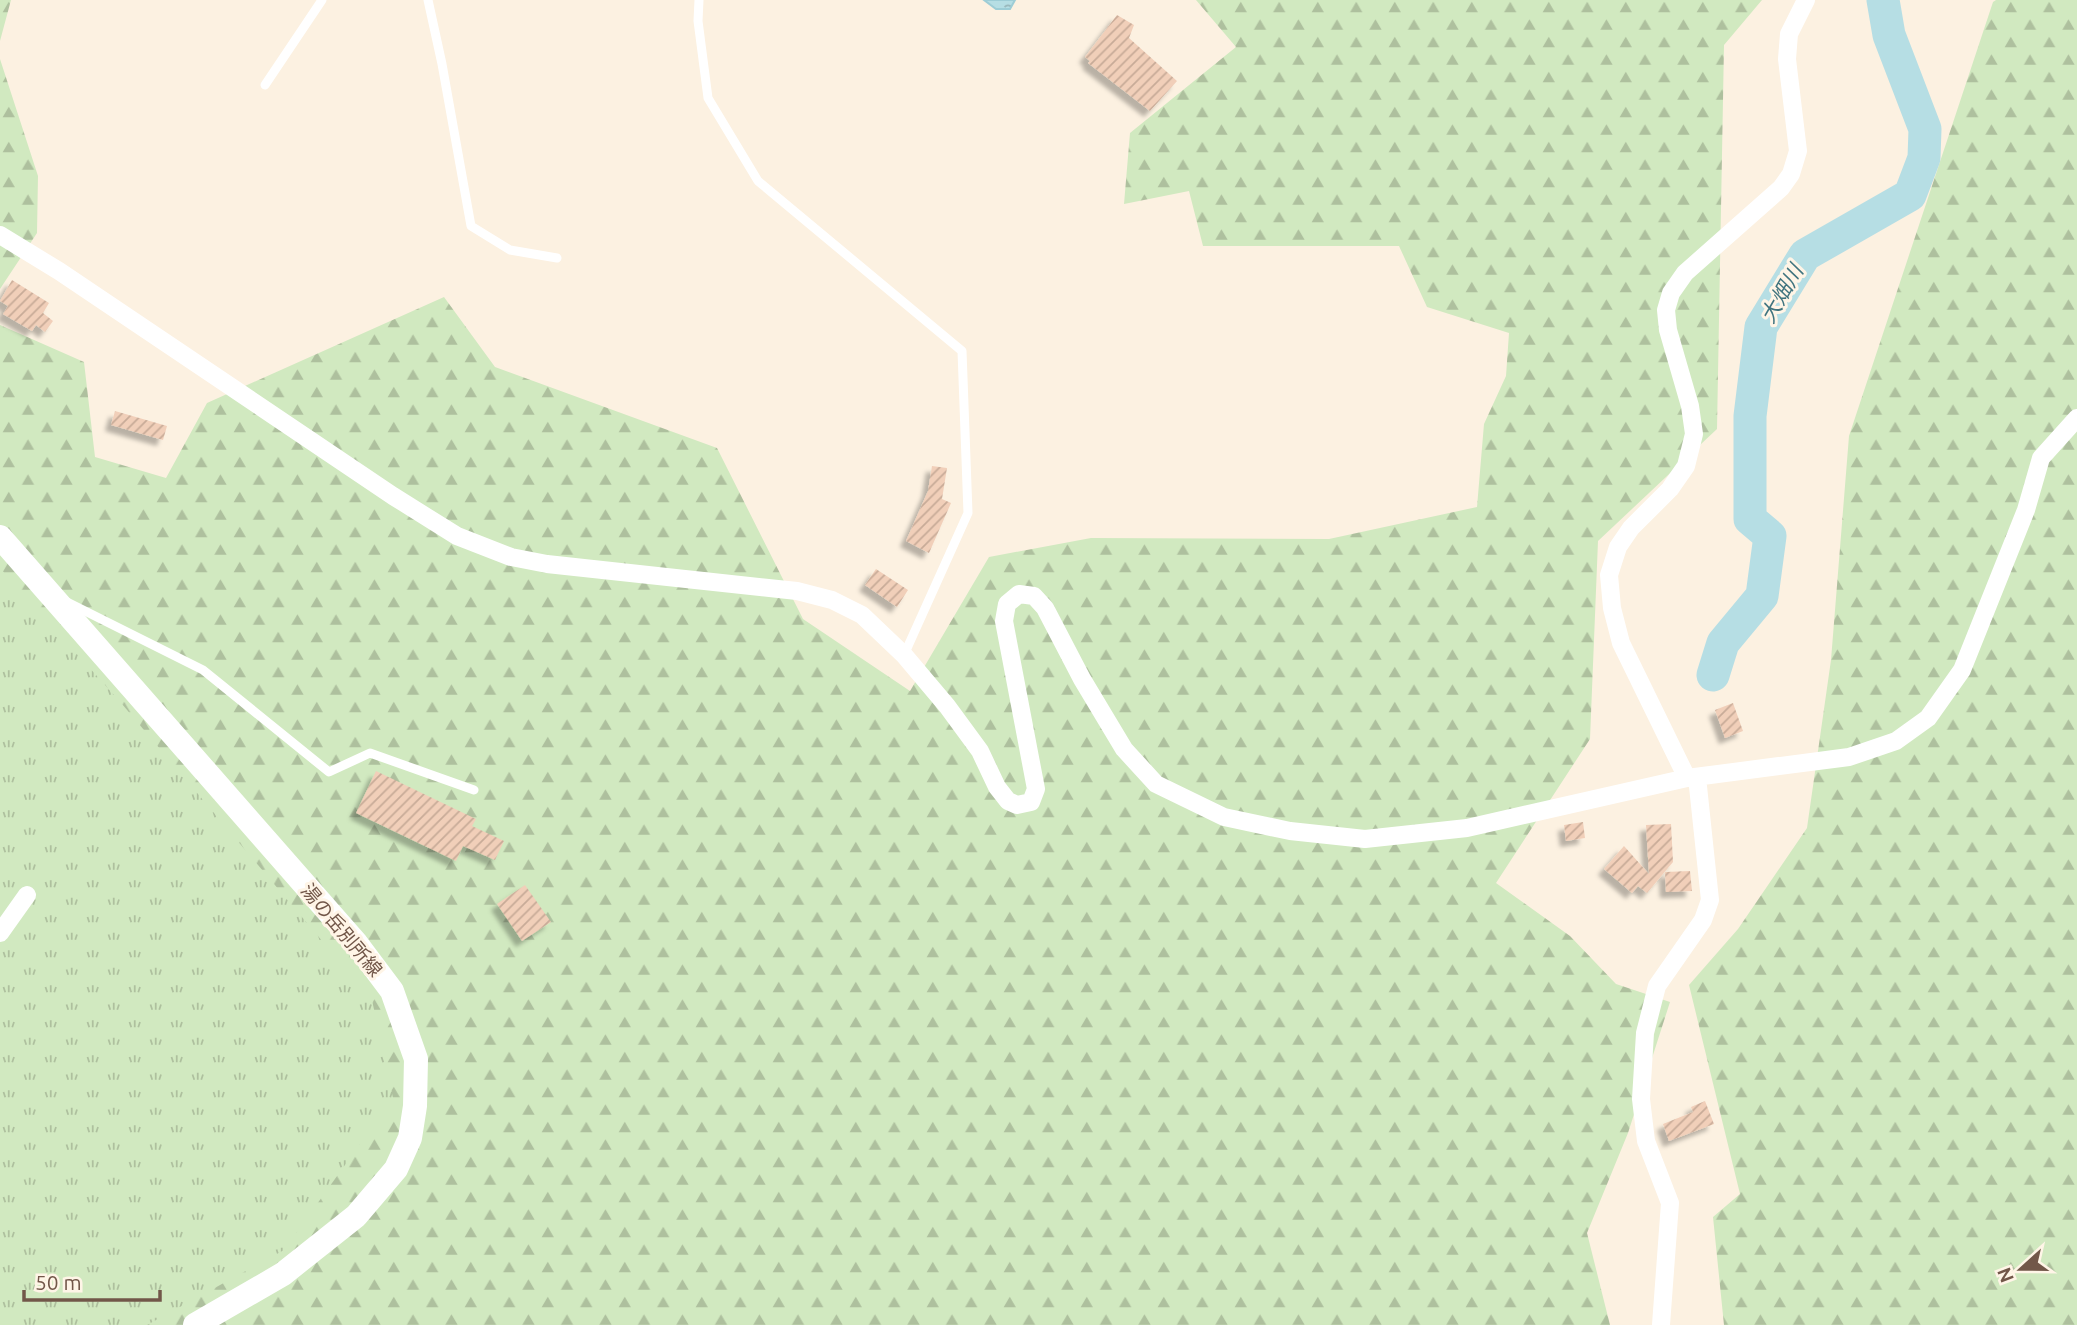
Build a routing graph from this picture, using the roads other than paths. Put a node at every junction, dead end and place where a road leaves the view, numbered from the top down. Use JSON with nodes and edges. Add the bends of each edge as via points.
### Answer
{"nodes":[{"id":1,"x":322,"y":0,"type":"edge"},
{"id":2,"x":428,"y":0,"type":"edge"},
{"id":3,"x":699,"y":0,"type":"edge"},
{"id":4,"x":1806,"y":0,"type":"edge"},
{"id":5,"x":265,"y":85,"type":"dead end"},
{"id":6,"x":0,"y":235,"type":"edge"},
{"id":7,"x":557,"y":258,"type":"dead end"},
{"id":8,"x":2077,"y":418,"type":"edge"},
{"id":9,"x":0,"y":537,"type":"edge"},
{"id":10,"x":47,"y":592,"type":"junction"},
{"id":11,"x":904,"y":655,"type":"junction"},
{"id":12,"x":1692,"y":777,"type":"junction"},
{"id":13,"x":474,"y":790,"type":"dead end"},
{"id":14,"x":27,"y":895,"type":"dead end"},
{"id":15,"x":0,"y":933,"type":"edge"},
{"id":16,"x":195,"y":1325,"type":"edge"},
{"id":17,"x":1661,"y":1325,"type":"edge"}],
"edges":[{"from":1,"to":5,"type":"lane"},
{"from":2,"to":7,"type":"lane","via":[[471,226],[510,250]]},
{"from":3,"to":11,"type":"lane","via":[[708,98],[758,181],[962,351],[968,513]]},
{"from":4,"to":12,"type":"street","via":[[1789,34],[1787,59],[1798,152],[1791,174],[1685,273],[1671,293],[1666,310],[1668,330],[1694,434],[1686,466],[1631,528],[1618,547],[1609,575],[1621,643]]},
{"from":6,"to":11,"type":"street","via":[[457,536],[511,557],[547,564],[797,592],[832,600],[862,615]]},
{"from":8,"to":12,"type":"street","via":[[2041,458],[2026,510],[1962,670],[1928,718],[1896,741],[1849,757]]},
{"from":9,"to":10,"type":"main road","name":"湯の岳別所線"},
{"from":10,"to":13,"type":"lane","via":[[204,670],[329,772],[370,753]]},
{"from":10,"to":16,"type":"main road","name":"湯の岳別所線","via":[[356,943],[392,990],[416,1059],[410,1138],[383,1186],[356,1216],[283,1274]]},
{"from":11,"to":12,"type":"street","via":[[980,751],[997,787],[1017,805],[1031,802],[1036,789],[1004,621],[1007,604],[1019,594],[1034,596],[1045,608],[1124,749],[1156,784],[1224,817],[1290,831],[1365,839],[1467,828]]},
{"from":12,"to":17,"type":"street","via":[[1710,901],[1703,920],[1657,986],[1645,1033],[1641,1099],[1646,1141],[1670,1203]]},
{"from":14,"to":15,"type":"street"}]}
